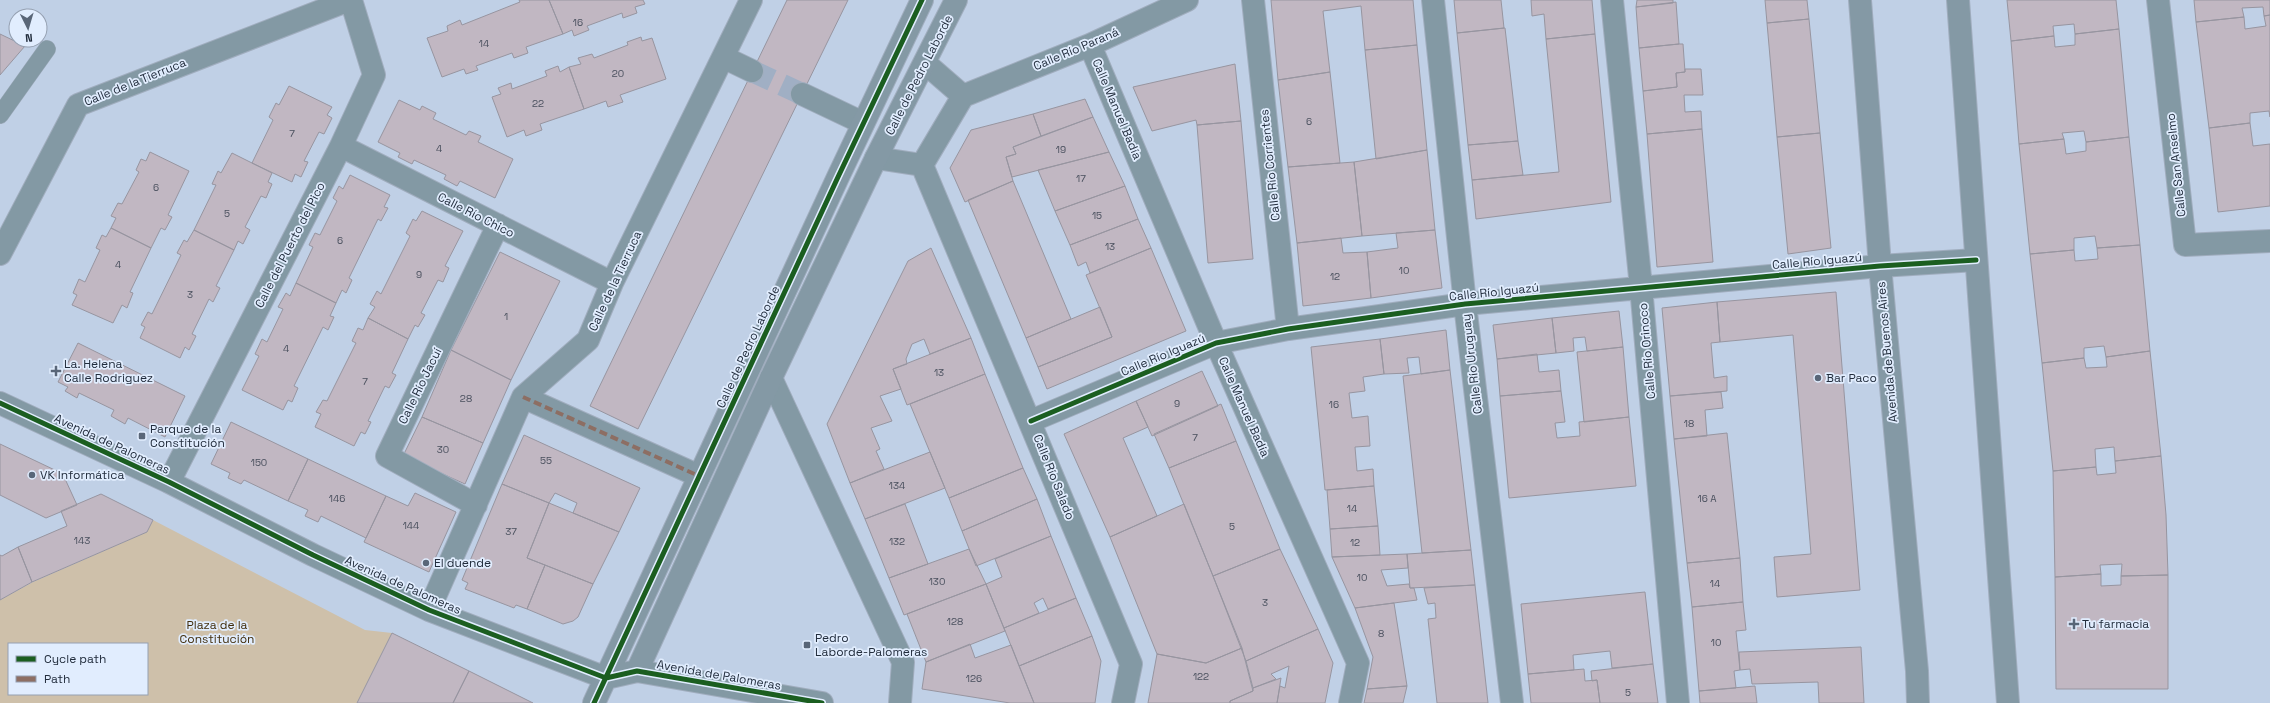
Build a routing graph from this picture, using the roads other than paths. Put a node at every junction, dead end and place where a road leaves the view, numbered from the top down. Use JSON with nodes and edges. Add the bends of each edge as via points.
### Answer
{"nodes":[{"id":1,"x":350,"y":0,"type":"edge"},
{"id":2,"x":751,"y":0,"type":"edge"},
{"id":3,"x":922,"y":0,"type":"edge"},
{"id":4,"x":956,"y":0,"type":"edge"},
{"id":5,"x":1188,"y":0,"type":"edge"},
{"id":6,"x":1253,"y":0,"type":"edge"},
{"id":7,"x":1433,"y":0,"type":"edge"},
{"id":8,"x":1612,"y":0,"type":"edge"},
{"id":9,"x":1860,"y":0,"type":"edge"},
{"id":10,"x":1958,"y":0,"type":"edge"},
{"id":11,"x":2158,"y":0,"type":"edge"},
{"id":12,"x":1090,"y":45,"type":"junction"},
{"id":13,"x":47,"y":49,"type":"dead end"},
{"id":14,"x":723,"y":57,"type":"junction"},
{"id":15,"x":925,"y":63,"type":"junction"},
{"id":16,"x":752,"y":71,"type":"tunnel mouth"},
{"id":17,"x":802,"y":94,"type":"tunnel mouth"},
{"id":18,"x":964,"y":96,"type":"junction"},
{"id":19,"x":0,"y":115,"type":"edge"},
{"id":20,"x":863,"y":123,"type":"junction"},
{"id":21,"x":341,"y":146,"type":"junction"},
{"id":22,"x":876,"y":158,"type":"junction"},
{"id":23,"x":922,"y":165,"type":"junction"},
{"id":24,"x":498,"y":225,"type":"junction"},
{"id":25,"x":2270,"y":241,"type":"edge"},
{"id":26,"x":0,"y":254,"type":"edge"},
{"id":27,"x":1976,"y":260,"type":"junction"},
{"id":28,"x":1880,"y":266,"type":"junction"},
{"id":29,"x":612,"y":283,"type":"junction"},
{"id":30,"x":1641,"y":286,"type":"junction"},
{"id":31,"x":1465,"y":304,"type":"junction"},
{"id":32,"x":1288,"y":329,"type":"junction"},
{"id":33,"x":1216,"y":343,"type":"junction"},
{"id":34,"x":771,"y":378,"type":"junction"},
{"id":35,"x":523,"y":397,"type":"junction"},
{"id":36,"x":0,"y":403,"type":"edge"},
{"id":37,"x":1031,"y":421,"type":"junction"},
{"id":38,"x":698,"y":476,"type":"junction"},
{"id":39,"x":169,"y":482,"type":"junction"},
{"id":40,"x":476,"y":505,"type":"junction"},
{"id":41,"x":429,"y":610,"type":"junction"},
{"id":42,"x":637,"y":671,"type":"junction"},
{"id":43,"x":606,"y":678,"type":"junction"},
{"id":44,"x":594,"y":703,"type":"edge"},
{"id":45,"x":819,"y":703,"type":"edge"},
{"id":46,"x":900,"y":703,"type":"edge"},
{"id":47,"x":1123,"y":703,"type":"edge"},
{"id":48,"x":1350,"y":703,"type":"edge"},
{"id":49,"x":1512,"y":703,"type":"edge"},
{"id":50,"x":1678,"y":703,"type":"edge"},
{"id":51,"x":1918,"y":703,"type":"edge"},
{"id":52,"x":2008,"y":703,"type":"edge"}],
"edges":[{"from":1,"to":21,"type":"street","name":"Calle del Puerto del Pico","via":[[374,75]]},
{"from":1,"to":26,"type":"street","name":"Calle de la Tierruca","via":[[78,105]]},
{"from":2,"to":14,"type":"street","name":"Calle de la Tierruca"},
{"from":3,"to":20,"type":"street","name":"Calle de Pedro Laborde"},
{"from":4,"to":15,"type":"street","name":"Calle de Pedro Laborde"},
{"from":5,"to":12,"type":"street","name":"Calle Río Paraná"},
{"from":6,"to":32,"type":"street","name":"Calle Río Corrientes"},
{"from":7,"to":31,"type":"street","name":"Calle Río Uruguay"},
{"from":8,"to":30,"type":"street","name":"Calle Río Orinoco"},
{"from":9,"to":28,"type":"street","name":"Avenida de Buenos Aires"},
{"from":10,"to":27,"type":"street"},
{"from":11,"to":25,"type":"street","name":"Calle San Anselmo","via":[[2185,245]]},
{"from":12,"to":18,"type":"street","name":"Calle Río Paraná"},
{"from":12,"to":33,"type":"street","name":"Calle Manuel Badía"},
{"from":13,"to":19,"type":"lane"},
{"from":14,"to":16,"type":"street"},
{"from":14,"to":29,"type":"street","name":"Calle de la Tierruca"},
{"from":15,"to":18,"type":"street"},
{"from":15,"to":22,"type":"street","name":"Calle de Pedro Laborde"},
{"from":17,"to":20,"type":"street"},
{"from":18,"to":23,"type":"street"},
{"from":20,"to":38,"type":"street","name":"Calle de Pedro Laborde"},
{"from":21,"to":24,"type":"street","name":"Calle Río Chico"},
{"from":21,"to":39,"type":"street","name":"Calle del Puerto del Pico"},
{"from":22,"to":23,"type":"street"},
{"from":22,"to":34,"type":"street","name":"Calle de Pedro Laborde"},
{"from":23,"to":37,"type":"street","name":"Calle Río Salado"},
{"from":24,"to":29,"type":"street","name":"Calle Río Chico"},
{"from":24,"to":40,"type":"street","name":"Calle Río Jacuí","via":[[387,456]]},
{"from":27,"to":28,"type":"street","name":"Calle Río Iguazú"},
{"from":27,"to":52,"type":"street"},
{"from":28,"to":30,"type":"street","name":"Calle Río Iguazú"},
{"from":28,"to":51,"type":"street","name":"Avenida de Buenos Aires"},
{"from":29,"to":35,"type":"street","name":"Calle de la Tierruca","via":[[588,340]]},
{"from":30,"to":31,"type":"street","name":"Calle Río Iguazú"},
{"from":30,"to":50,"type":"street","name":"Calle Río Orinoco"},
{"from":31,"to":32,"type":"street","name":"Calle Río Iguazú"},
{"from":31,"to":49,"type":"street","name":"Calle Río Uruguay"},
{"from":32,"to":33,"type":"street","name":"Calle Río Iguazú"},
{"from":33,"to":37,"type":"street","name":"Calle Río Iguazú"},
{"from":33,"to":48,"type":"street","name":"Calle Manuel Badía","via":[[1358,663]]},
{"from":34,"to":42,"type":"street","name":"Calle de Pedro Laborde"},
{"from":34,"to":46,"type":"street","via":[[903,662]]},
{"from":35,"to":38,"type":"street"},
{"from":35,"to":40,"type":"street","name":"Calle de la Tierruca"},
{"from":36,"to":39,"type":"street","name":"Avenida de Palomeras"},
{"from":37,"to":47,"type":"street","name":"Calle Río Salado","via":[[1131,664]]},
{"from":38,"to":43,"type":"street","name":"Calle de Pedro Laborde"},
{"from":39,"to":41,"type":"street","name":"Avenida de Palomeras"},
{"from":40,"to":41,"type":"street","name":"Calle de la Tierruca"},
{"from":41,"to":43,"type":"street","name":"Avenida de Palomeras"},
{"from":42,"to":43,"type":"street","name":"Avenida de Palomeras"},
{"from":42,"to":45,"type":"street","name":"Avenida de Palomeras"},
{"from":43,"to":44,"type":"street","name":"Calle de Pedro Laborde"}]}
